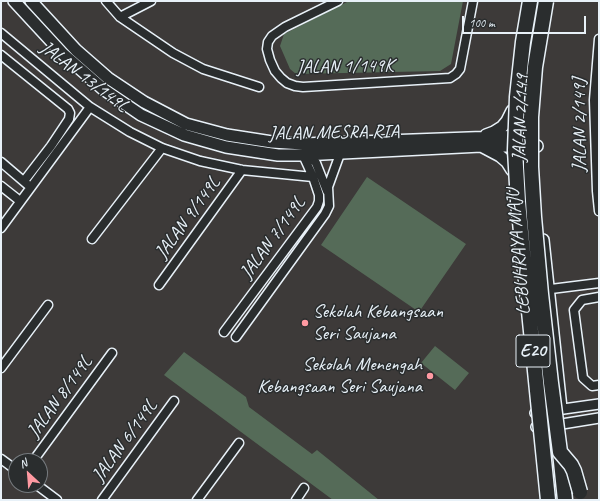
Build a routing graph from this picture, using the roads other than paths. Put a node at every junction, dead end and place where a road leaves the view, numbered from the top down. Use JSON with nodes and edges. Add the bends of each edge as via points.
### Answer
{"nodes":[{"id":1,"x":14,"y":1,"type":"edge"},
{"id":2,"x":31,"y":1,"type":"edge"},
{"id":3,"x":106,"y":1,"type":"edge"},
{"id":4,"x":151,"y":1,"type":"edge"},
{"id":5,"x":338,"y":1,"type":"edge"},
{"id":6,"x":473,"y":1,"type":"edge"},
{"id":7,"x":525,"y":1,"type":"edge"},
{"id":8,"x":530,"y":1,"type":"edge"},
{"id":9,"x":546,"y":1,"type":"edge"},
{"id":10,"x":551,"y":1,"type":"edge"},
{"id":11,"x":120,"y":17,"type":"junction"},
{"id":12,"x":1,"y":33,"type":"edge"},
{"id":13,"x":599,"y":39,"type":"edge"},
{"id":14,"x":1,"y":55,"type":"edge"},
{"id":15,"x":259,"y":87,"type":"dead end"},
{"id":16,"x":597,"y":100,"type":"edge"},
{"id":17,"x":90,"y":107,"type":"junction"},
{"id":18,"x":512,"y":111,"type":"junction"},
{"id":19,"x":480,"y":141,"type":"junction"},
{"id":20,"x":511,"y":141,"type":"junction"},
{"id":21,"x":537,"y":141,"type":"junction"},
{"id":22,"x":341,"y":142,"type":"junction"},
{"id":23,"x":162,"y":148,"type":"junction"},
{"id":24,"x":340,"y":154,"type":"junction"},
{"id":25,"x":307,"y":155,"type":"junction"},
{"id":26,"x":1,"y":162,"type":"edge"},
{"id":27,"x":242,"y":170,"type":"junction"},
{"id":28,"x":512,"y":170,"type":"junction"},
{"id":29,"x":313,"y":177,"type":"junction"},
{"id":30,"x":27,"y":184,"type":"junction"},
{"id":31,"x":1,"y":186,"type":"edge"},
{"id":32,"x":598,"y":190,"type":"edge"},
{"id":33,"x":328,"y":193,"type":"junction"},
{"id":34,"x":20,"y":201,"type":"junction"},
{"id":35,"x":599,"y":211,"type":"edge"},
{"id":36,"x":1,"y":228,"type":"edge"},
{"id":37,"x":92,"y":239,"type":"dead end"},
{"id":38,"x":599,"y":282,"type":"edge"},
{"id":39,"x":159,"y":285,"type":"dead end"},
{"id":40,"x":548,"y":290,"type":"junction"},
{"id":41,"x":523,"y":293,"type":"junction"},
{"id":42,"x":599,"y":297,"type":"edge"},
{"id":43,"x":48,"y":305,"type":"dead end"},
{"id":44,"x":224,"y":332,"type":"dead end"},
{"id":45,"x":236,"y":337,"type":"dead end"},
{"id":46,"x":112,"y":353,"type":"dead end"},
{"id":47,"x":1,"y":368,"type":"edge"},
{"id":48,"x":599,"y":385,"type":"edge"},
{"id":49,"x":174,"y":401,"type":"dead end"},
{"id":50,"x":599,"y":404,"type":"edge"},
{"id":51,"x":561,"y":410,"type":"junction"},
{"id":52,"x":535,"y":413,"type":"junction"},
{"id":53,"x":599,"y":418,"type":"edge"},
{"id":54,"x":562,"y":424,"type":"junction"},
{"id":55,"x":536,"y":427,"type":"junction"},
{"id":56,"x":239,"y":443,"type":"dead end"},
{"id":57,"x":560,"y":452,"type":"junction"},
{"id":58,"x":39,"y":453,"type":"edge"},
{"id":59,"x":304,"y":488,"type":"dead end"},
{"id":60,"x":48,"y":493,"type":"edge"},
{"id":61,"x":57,"y":500,"type":"edge"},
{"id":62,"x":102,"y":500,"type":"edge"},
{"id":63,"x":197,"y":500,"type":"edge"},
{"id":64,"x":296,"y":500,"type":"edge"},
{"id":65,"x":544,"y":500,"type":"edge"},
{"id":66,"x":548,"y":500,"type":"edge"},
{"id":67,"x":565,"y":500,"type":"edge"},
{"id":68,"x":569,"y":500,"type":"edge"},
{"id":69,"x":581,"y":500,"type":"edge"}],
"edges":[{"from":1,"to":25,"type":"main road","name":"JALAN MESRA RIA","via":[[63,54],[103,89],[141,115],[184,135],[226,147],[278,155]]},
{"from":2,"to":22,"type":"main road","name":"JALAN MESRA RIA","via":[[76,50],[108,78],[144,102],[186,124],[227,135],[272,142]]},
{"from":3,"to":11,"type":"street"},
{"from":4,"to":11,"type":"street"},
{"from":5,"to":6,"type":"street","name":"JALAN 1/149K","via":[[285,27],[268,42],[270,60],[275,71],[287,84],[304,87],[450,78],[460,69]]},
{"from":7,"to":18,"type":"main road","name":"JALAN 2/149","via":[[519,34]]},
{"from":8,"to":66,"type":"highway","name":"LEBUHRAYA MAJU","number":"E20","bridge":true,"via":[[522,42],[516,150],[518,202]]},
{"from":9,"to":57,"type":"highway","name":"LEBUHRAYA MAJU","number":"E20","bridge":true,"via":[[535,67],[531,167],[541,294]]},
{"from":10,"to":21,"type":"main road","name":"JALAN 2/149","via":[[539,74],[536,106]]},
{"from":11,"to":15,"type":"street","via":[[173,53],[203,69]]},
{"from":12,"to":17,"type":"street","name":"JALAN 13/149L"},
{"from":13,"to":16,"type":"street","name":"JALAN 2/149J"},
{"from":14,"to":30,"type":"street","via":[[70,113],[69,119]]},
{"from":16,"to":32,"type":"street","name":"JALAN 2/149J"},
{"from":17,"to":23,"type":"street","name":"JALAN 13/149L"},
{"from":17,"to":30,"type":"street"},
{"from":18,"to":19,"type":"main road","via":[[502,127]]},
{"from":18,"to":20,"type":"main road","name":"JALAN 2/149"},
{"from":19,"to":20,"type":"main road","name":"JALAN MESRA RIA"},
{"from":19,"to":22,"type":"main road","name":"JALAN MESRA RIA"},
{"from":19,"to":24,"type":"main road","name":"JALAN MESRA RIA"},
{"from":19,"to":28,"type":"main road","via":[[507,162]]},
{"from":20,"to":21,"type":"main road","name":"JALAN MESRA RIA"},
{"from":20,"to":28,"type":"main road","name":"JALAN 2/149"},
{"from":21,"to":40,"type":"main road","name":"JALAN 2/149","via":[[538,190]]},
{"from":22,"to":24,"type":"street"},
{"from":23,"to":27,"type":"street","name":"JALAN 13/149L","via":[[200,161]]},
{"from":23,"to":37,"type":"street"},
{"from":24,"to":25,"type":"main road","name":"JALAN MESRA RIA"},
{"from":24,"to":33,"type":"street","via":[[329,182]]},
{"from":25,"to":29,"type":"street","name":"JALAN 7/149L"},
{"from":25,"to":33,"type":"street","via":[[316,163]]},
{"from":26,"to":30,"type":"street"},
{"from":27,"to":29,"type":"street","name":"JALAN 13/149L"},
{"from":27,"to":39,"type":"street","name":"JALAN 9/149L"},
{"from":28,"to":41,"type":"main road","name":"JALAN 2/149"},
{"from":29,"to":44,"type":"street","name":"JALAN 7/149L","via":[[319,195],[317,207]]},
{"from":30,"to":34,"type":"street"},
{"from":31,"to":34,"type":"street"},
{"from":32,"to":35,"type":"street","name":"JALAN 2/149J"},
{"from":33,"to":45,"type":"street","via":[[329,206],[325,214]]},
{"from":34,"to":36,"type":"street"},
{"from":38,"to":40,"type":"street"},
{"from":40,"to":41,"type":"street"},
{"from":40,"to":51,"type":"main road","name":"JALAN 2/149"},
{"from":41,"to":52,"type":"main road","name":"JALAN 2/149"},
{"from":42,"to":48,"type":"street","via":[[582,300],[574,310],[583,378],[592,386]]},
{"from":43,"to":47,"type":"street"},
{"from":46,"to":58,"type":"street","name":"JALAN 8/149L"},
{"from":49,"to":62,"type":"street","name":"JALAN 6/149L"},
{"from":50,"to":51,"type":"street"},
{"from":51,"to":52,"type":"street"},
{"from":51,"to":54,"type":"main road","name":"JALAN 2/149"},
{"from":52,"to":55,"type":"main road","name":"JALAN 2/149"},
{"from":53,"to":54,"type":"street"},
{"from":54,"to":55,"type":"street"},
{"from":54,"to":68,"type":"main road","name":"JALAN 2/149"},
{"from":55,"to":65,"type":"main road","name":"JALAN 2/149"},
{"from":56,"to":63,"type":"street"},
{"from":57,"to":67,"type":"highway","name":"LEBUHRAYA MAJU","number":"E20"},
{"from":57,"to":69,"type":"highway","bridge":true,"via":[[574,471]]},
{"from":59,"to":64,"type":"street"},
{"from":60,"to":61,"type":"street"}]}
